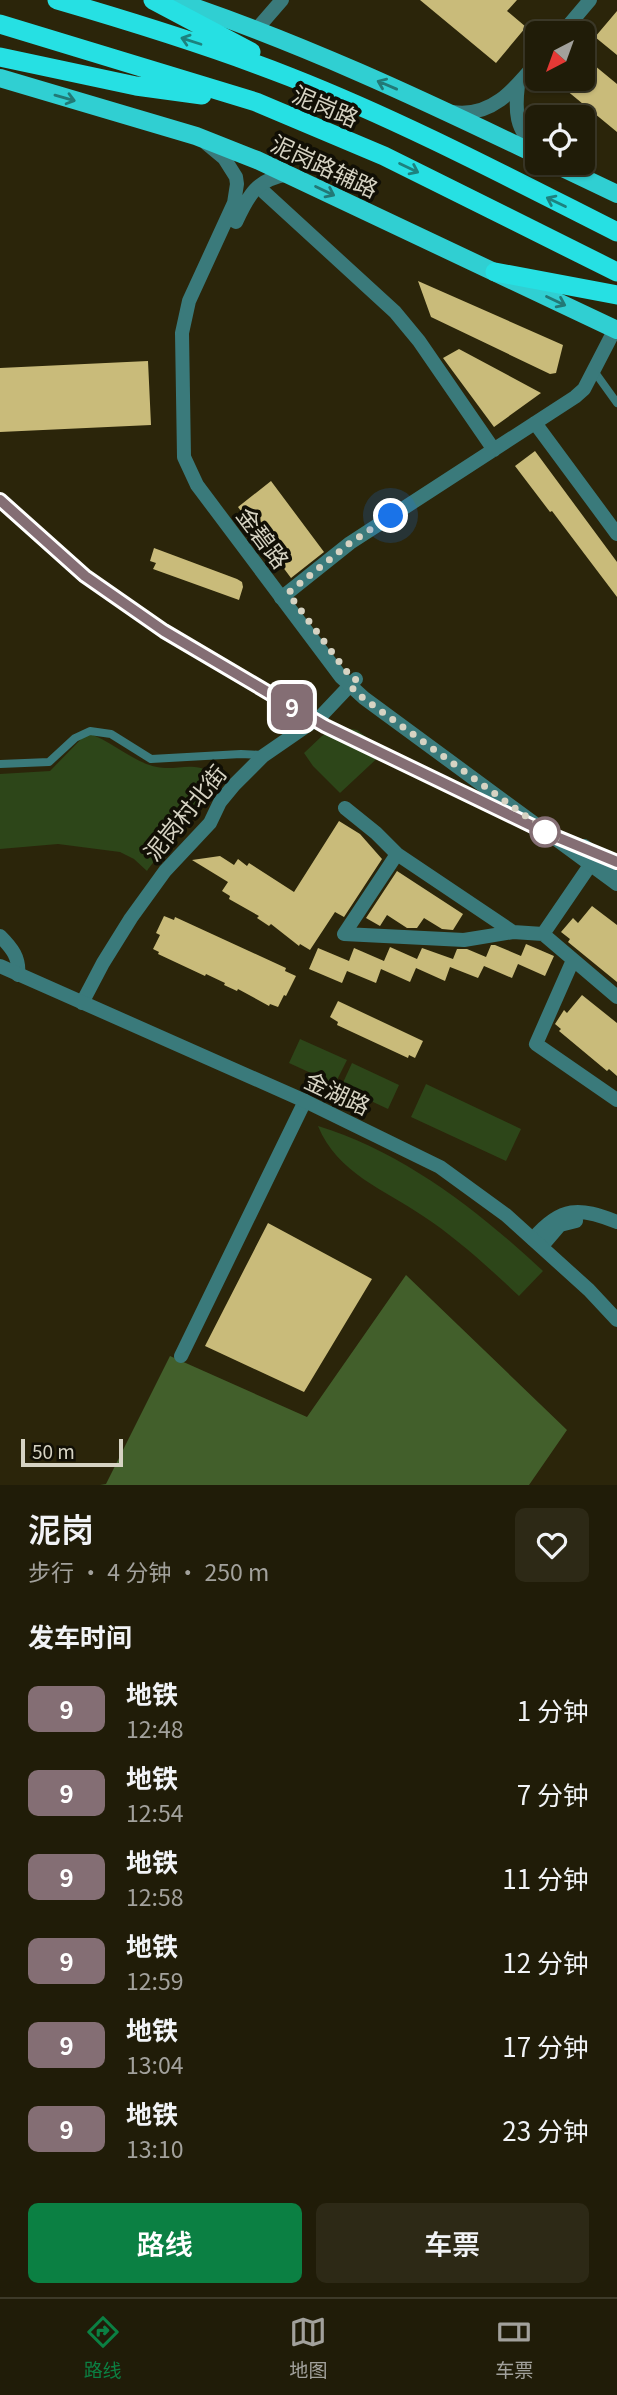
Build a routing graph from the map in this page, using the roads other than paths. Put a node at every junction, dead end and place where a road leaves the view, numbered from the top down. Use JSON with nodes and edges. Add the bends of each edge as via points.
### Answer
{"nodes":[{"id":1,"x":57,"y":0,"type":"edge"},
{"id":2,"x":153,"y":0,"type":"edge"},
{"id":3,"x":173,"y":0,"type":"edge"},
{"id":4,"x":282,"y":0,"type":"edge"},
{"id":5,"x":590,"y":0,"type":"edge"},
{"id":6,"x":572,"y":21,"type":"edge"},
{"id":7,"x":0,"y":24,"type":"edge"},
{"id":8,"x":256,"y":30,"type":"junction"},
{"id":9,"x":0,"y":57,"type":"edge"},
{"id":10,"x":525,"y":77,"type":"edge"},
{"id":11,"x":0,"y":78,"type":"edge"},
{"id":12,"x":293,"y":78,"type":"junction"},
{"id":13,"x":518,"y":85,"type":"junction"},
{"id":14,"x":256,"y":102,"type":"junction"},
{"id":15,"x":444,"y":110,"type":"junction"},
{"id":16,"x":525,"y":135,"type":"edge"},
{"id":17,"x":196,"y":136,"type":"junction"},
{"id":18,"x":525,"y":149,"type":"edge"},
{"id":19,"x":289,"y":174,"type":"junction"},
{"id":20,"x":579,"y":175,"type":"edge"},
{"id":21,"x":264,"y":192,"type":"dead end"},
{"id":22,"x":617,"y":194,"type":"edge"},
{"id":23,"x":617,"y":232,"type":"edge"},
{"id":24,"x":495,"y":272,"type":"junction"},
{"id":25,"x":617,"y":272,"type":"edge"},
{"id":26,"x":617,"y":295,"type":"edge"},
{"id":27,"x":616,"y":329,"type":"edge"},
{"id":28,"x":594,"y":371,"type":"junction"},
{"id":29,"x":617,"y":403,"type":"edge"},
{"id":30,"x":535,"y":423,"type":"junction"},
{"id":31,"x":494,"y":450,"type":"junction"},
{"id":32,"x":617,"y":534,"type":"edge"},
{"id":33,"x":284,"y":595,"type":"junction"},
{"id":34,"x":353,"y":683,"type":"junction"},
{"id":35,"x":263,"y":756,"type":"junction"},
{"id":36,"x":0,"y":764,"type":"edge"},
{"id":37,"x":345,"y":808,"type":"dead end"},
{"id":38,"x":397,"y":854,"type":"junction"},
{"id":39,"x":594,"y":859,"type":"junction"},
{"id":40,"x":617,"y":870,"type":"edge"},
{"id":41,"x":617,"y":884,"type":"edge"},
{"id":42,"x":513,"y":932,"type":"junction"},
{"id":43,"x":543,"y":934,"type":"junction"},
{"id":44,"x":0,"y":936,"type":"edge"},
{"id":45,"x":573,"y":960,"type":"junction"},
{"id":46,"x":0,"y":966,"type":"edge"},
{"id":47,"x":18,"y":975,"type":"junction"},
{"id":48,"x":617,"y":997,"type":"edge"},
{"id":49,"x":82,"y":1003,"type":"junction"},
{"id":50,"x":617,"y":1100,"type":"edge"},
{"id":51,"x":305,"y":1101,"type":"junction"},
{"id":52,"x":617,"y":1222,"type":"edge"},
{"id":53,"x":617,"y":1231,"type":"edge"},
{"id":54,"x":537,"y":1242,"type":"junction"},
{"id":55,"x":617,"y":1320,"type":"edge"},
{"id":56,"x":181,"y":1356,"type":"dead end"}],
"edges":[{"from":12,"to":1,"type":"highway","name":"泥岗路","one_way":true,"via":[[218,49]]},
{"from":2,"to":12,"type":"highway"},
{"from":3,"to":8,"type":"main road"},
{"from":4,"to":8,"type":"street"},
{"from":5,"to":6,"type":"street"},
{"from":7,"to":14,"type":"highway","name":"泥岗路"},
{"from":15,"to":8,"type":"main road","one_way":true},
{"from":9,"to":14,"type":"highway","via":[[135,86]]},
{"from":10,"to":13,"type":"street"},
{"from":11,"to":17,"type":"main road","name":"泥岗路辅路","one_way":true},
{"from":23,"to":12,"type":"highway","name":"泥岗路","one_way":true},
{"from":13,"to":15,"type":"street","via":[[484,111]]},
{"from":13,"to":16,"type":"street","via":[[516,115]]},
{"from":14,"to":25,"type":"highway","name":"泥岗路","one_way":true,"via":[[384,156]]},
{"from":15,"to":18,"type":"main road"},
{"from":17,"to":19,"type":"main road","name":"泥岗路辅路"},
{"from":17,"to":33,"type":"street","name":"金碧路","via":[[224,158],[236,177],[236,191],[189,302],[182,333],[184,457],[197,485]]},
{"from":19,"to":24,"type":"main road","name":"泥岗路辅路","one_way":true},
{"from":19,"to":33,"type":"street","name":"金碧路","via":[[265,180],[246,200],[196,304],[189,351],[192,448],[199,472]]},
{"from":20,"to":22,"type":"main road"},
{"from":21,"to":31,"type":"street","via":[[395,312]]},
{"from":24,"to":26,"type":"highway"},
{"from":24,"to":27,"type":"main road","name":"泥岗路辅路","one_way":true},
{"from":27,"to":28,"type":"street"},
{"from":28,"to":29,"type":"lane"},
{"from":28,"to":30,"type":"street","via":[[575,397]]},
{"from":30,"to":31,"type":"street"},
{"from":30,"to":32,"type":"street"},
{"from":31,"to":33,"type":"street","via":[[350,543]]},
{"from":33,"to":34,"type":"street","name":"金碧路"},
{"from":34,"to":35,"type":"street","name":"泥岗村北街","via":[[312,724]]},
{"from":34,"to":39,"type":"street","name":"金碧路"},
{"from":35,"to":36,"type":"lane","via":[[152,759],[111,734],[90,731],[49,762]]},
{"from":35,"to":49,"type":"street","name":"泥岗村北街","via":[[233,785],[210,823],[158,881],[116,941]]},
{"from":37,"to":38,"type":"street"},
{"from":38,"to":42,"type":"street"},
{"from":38,"to":42,"type":"street","via":[[344,934],[464,940]]},
{"from":39,"to":40,"type":"street","name":"金碧路"},
{"from":39,"to":41,"type":"street","name":"金碧路"},
{"from":39,"to":43,"type":"street"},
{"from":42,"to":43,"type":"street"},
{"from":43,"to":45,"type":"street"},
{"from":44,"to":47,"type":"street","via":[[19,963]]},
{"from":45,"to":48,"type":"street"},
{"from":45,"to":50,"type":"street","via":[[536,1044]]},
{"from":46,"to":47,"type":"street","name":"金湖路"},
{"from":47,"to":49,"type":"street","name":"金湖路"},
{"from":49,"to":51,"type":"street","name":"金湖路"},
{"from":51,"to":54,"type":"street","name":"金湖路","via":[[440,1167]]},
{"from":51,"to":56,"type":"street"},
{"from":52,"to":54,"type":"street","via":[[590,1212],[573,1212],[555,1218]]},
{"from":53,"to":54,"type":"street","via":[[575,1221]]},
{"from":54,"to":55,"type":"street","name":"金湖路"}]}
